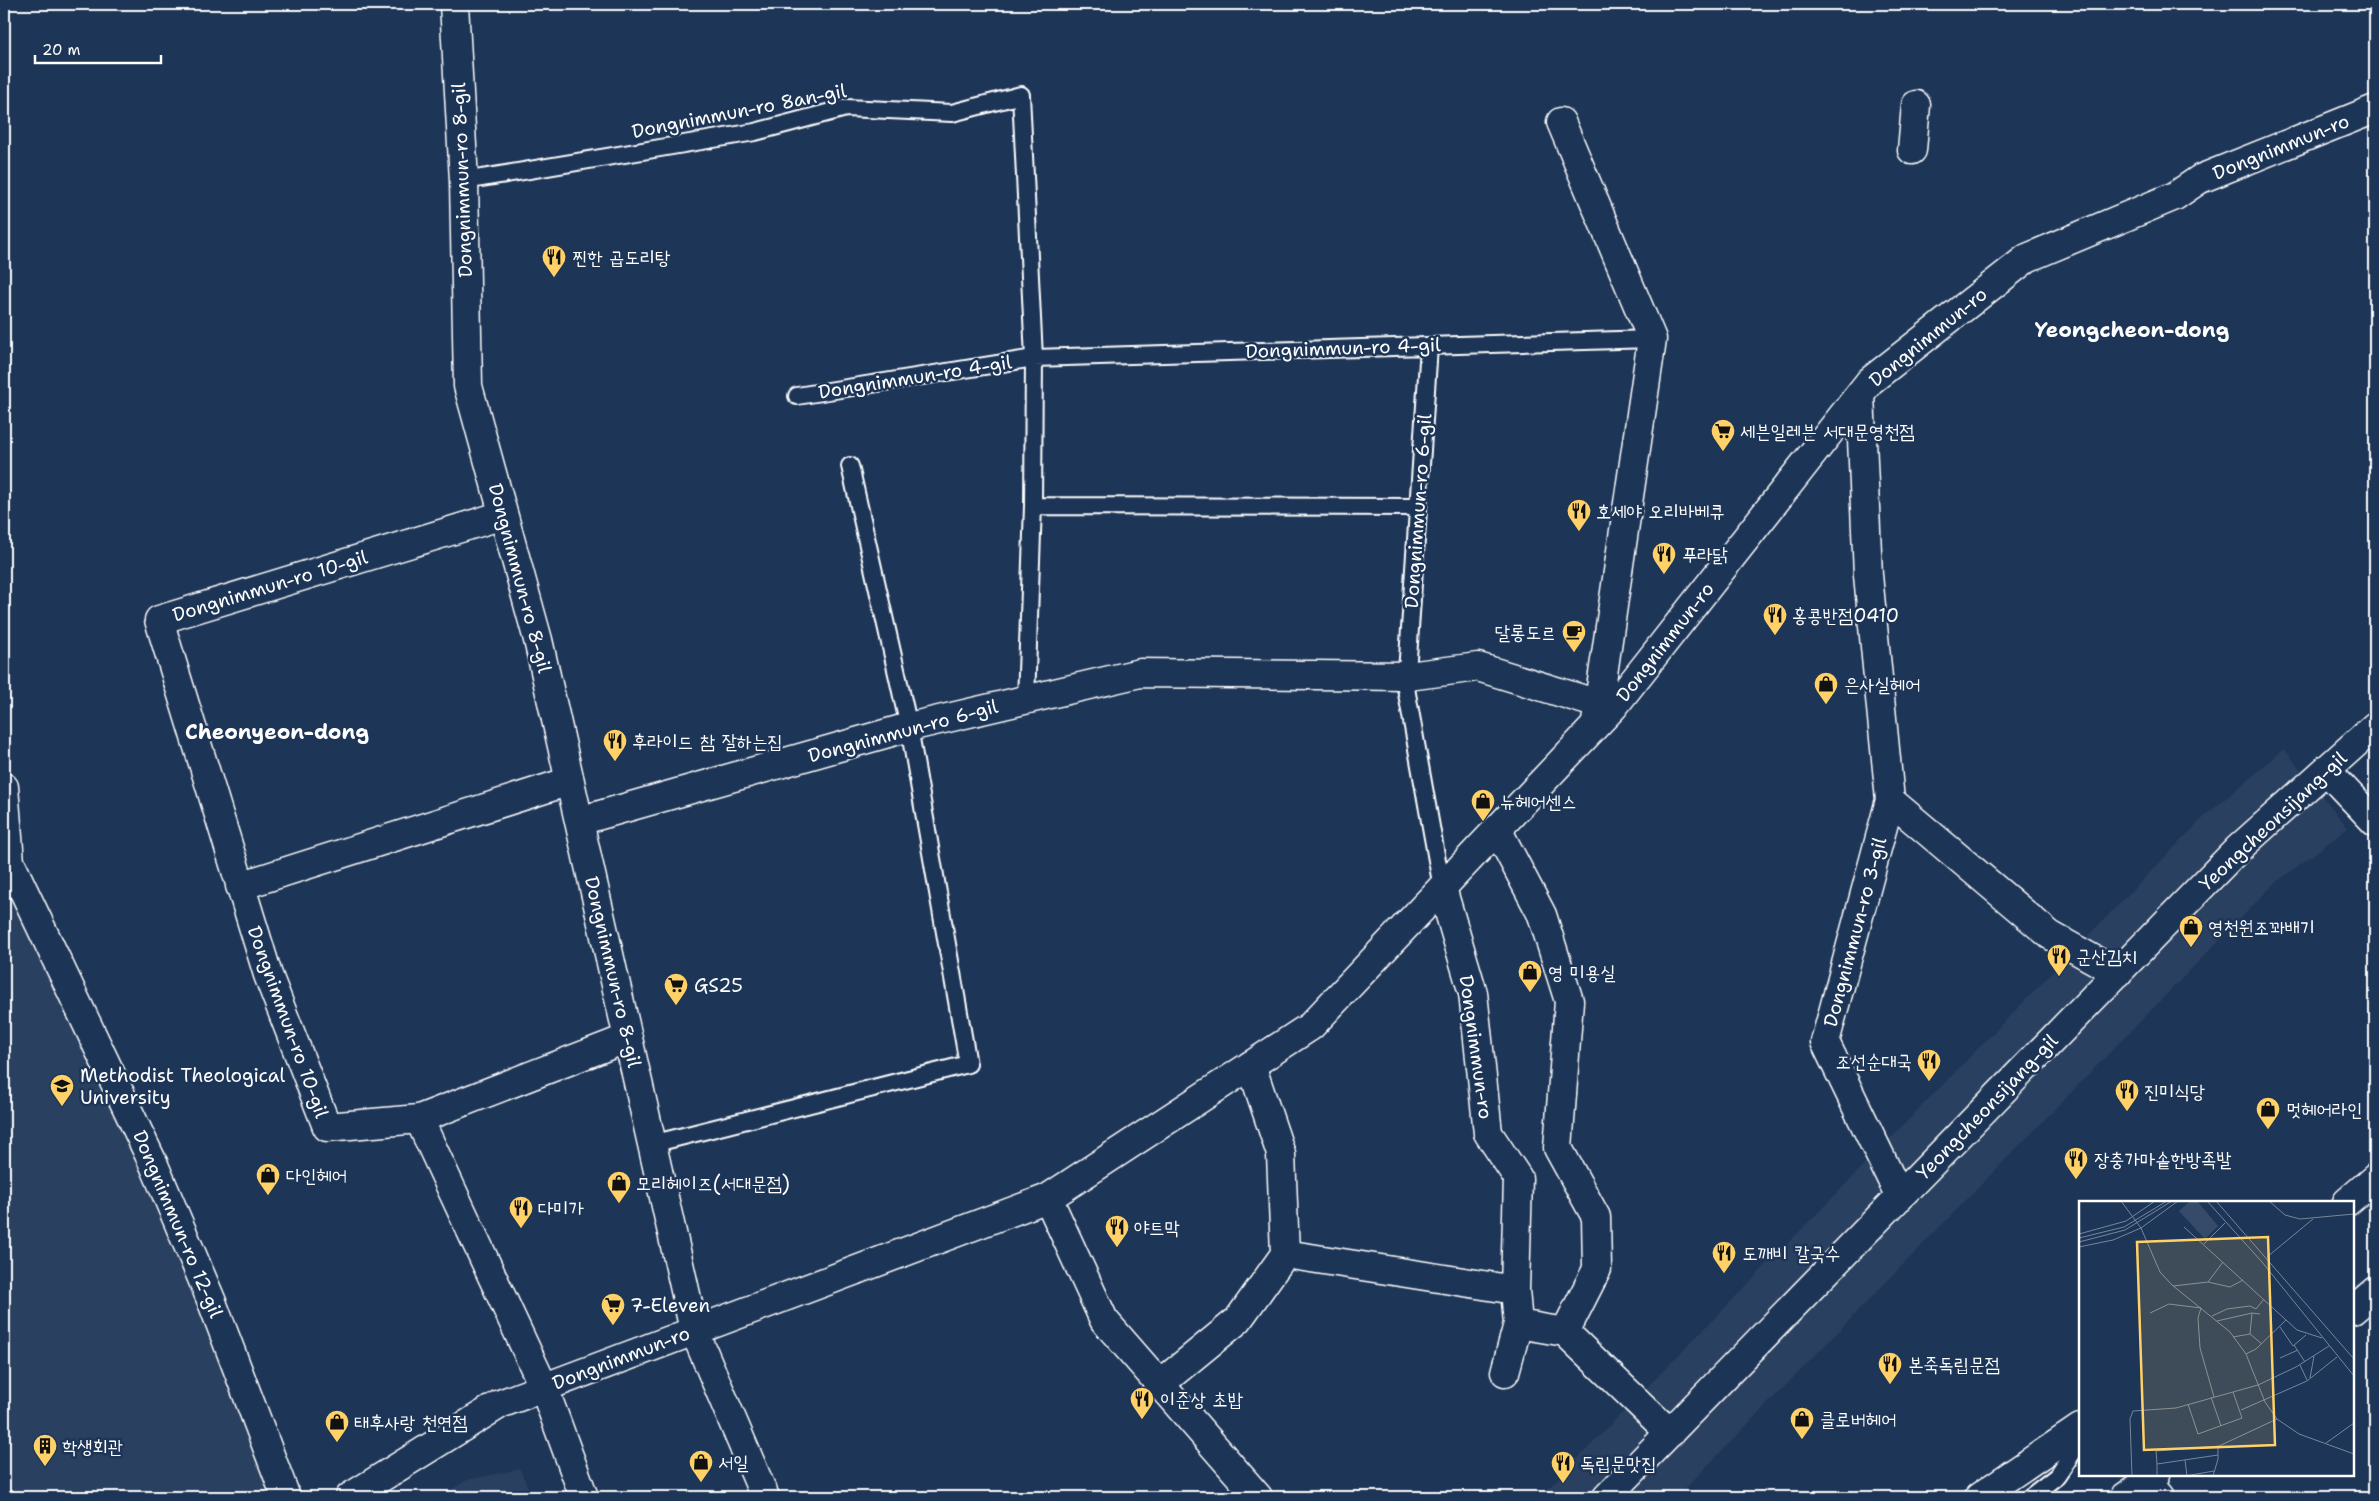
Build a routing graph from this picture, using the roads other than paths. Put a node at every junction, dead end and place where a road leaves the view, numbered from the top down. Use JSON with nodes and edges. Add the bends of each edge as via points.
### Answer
{"nodes":[{"id":1,"x":454,"y":4,"type":"edge"},
{"id":2,"x":1021,"y":95,"type":"joint"},
{"id":3,"x":1916,"y":105,"type":"dead end"},
{"id":4,"x":2375,"y":109,"type":"edge"},
{"id":5,"x":1561,"y":122,"type":"dead end"},
{"id":6,"x":1912,"y":150,"type":"dead end"},
{"id":7,"x":464,"y":181,"type":"junction"},
{"id":8,"x":1652,"y":339,"type":"junction"},
{"id":9,"x":1429,"y":346,"type":"junction"},
{"id":10,"x":1034,"y":358,"type":"junction"},
{"id":11,"x":1860,"y":394,"type":"junction"},
{"id":12,"x":797,"y":396,"type":"dead end"},
{"id":13,"x":850,"y":466,"type":"dead end"},
{"id":14,"x":1033,"y":506,"type":"junction"},
{"id":15,"x":1418,"y":507,"type":"junction"},
{"id":16,"x":503,"y":514,"type":"junction"},
{"id":17,"x":1408,"y":676,"type":"junction"},
{"id":18,"x":1026,"y":700,"type":"junction"},
{"id":19,"x":1597,"y":715,"type":"junction"},
{"id":20,"x":910,"y":726,"type":"junction"},
{"id":21,"x":2375,"y":726,"type":"edge"},
{"id":22,"x":2326,"y":770,"type":"junction"},
{"id":23,"x":570,"y":781,"type":"junction"},
{"id":24,"x":4,"y":787,"type":"edge"},
{"id":25,"x":1890,"y":800,"type":"junction"},
{"id":26,"x":580,"y":821,"type":"junction"},
{"id":27,"x":2375,"y":822,"type":"edge"},
{"id":28,"x":1497,"y":829,"type":"junction"},
{"id":29,"x":6,"y":843,"type":"edge"},
{"id":30,"x":240,"y":886,"type":"junction"},
{"id":31,"x":1442,"y":888,"type":"junction"},
{"id":32,"x":2118,"y":973,"type":"junction"},
{"id":33,"x":628,"y":1038,"type":"junction"},
{"id":34,"x":1251,"y":1065,"type":"junction"},
{"id":35,"x":419,"y":1119,"type":"junction"},
{"id":36,"x":652,"y":1144,"type":"junction"},
{"id":37,"x":2375,"y":1178,"type":"edge"},
{"id":38,"x":1900,"y":1197,"type":"junction"},
{"id":39,"x":1048,"y":1198,"type":"junction"},
{"id":40,"x":2348,"y":1201,"type":"edge"},
{"id":41,"x":1285,"y":1254,"type":"junction"},
{"id":42,"x":1515,"y":1290,"type":"junction"},
{"id":43,"x":2375,"y":1291,"type":"edge"},
{"id":44,"x":2354,"y":1309,"type":"edge"},
{"id":45,"x":1518,"y":1324,"type":"junction"},
{"id":46,"x":694,"y":1330,"type":"junction"},
{"id":47,"x":1565,"y":1332,"type":"junction"},
{"id":48,"x":1505,"y":1372,"type":"dead end"},
{"id":49,"x":1160,"y":1384,"type":"junction"},
{"id":50,"x":544,"y":1388,"type":"junction"},
{"id":51,"x":2079,"y":1429,"type":"edge"},
{"id":52,"x":1670,"y":1433,"type":"junction"},
{"id":53,"x":2079,"y":1443,"type":"edge"},
{"id":54,"x":2151,"y":1482,"type":"edge"},
{"id":55,"x":286,"y":1497,"type":"edge"},
{"id":56,"x":350,"y":1497,"type":"edge"},
{"id":57,"x":584,"y":1497,"type":"edge"},
{"id":58,"x":764,"y":1497,"type":"edge"},
{"id":59,"x":1258,"y":1497,"type":"edge"},
{"id":60,"x":1607,"y":1497,"type":"edge"},
{"id":61,"x":1978,"y":1497,"type":"edge"},
{"id":62,"x":2030,"y":1497,"type":"edge"},
{"id":63,"x":2126,"y":1497,"type":"edge"}],
"edges":[{"from":1,"to":7,"type":"street","name":"Dongnimmun-ro 8-gil"},
{"from":2,"to":7,"type":"lane","name":"Dongnimmun-ro 8an-gil","via":[[952,113],[846,108],[755,132]]},
{"from":2,"to":10,"type":"lane","name":"Dongnimmun-ro 4-gil"},
{"from":3,"to":6,"type":"street"},
{"from":4,"to":11,"type":"street","name":"Dongnimmun-ro","via":[[2200,179],[2175,196],[2027,258],[1870,381]]},
{"from":5,"to":8,"type":"street"},
{"from":7,"to":16,"type":"street","name":"Dongnimmun-ro 8-gil","via":[[468,386]]},
{"from":8,"to":9,"type":"lane","name":"Dongnimmun-ro 4-gil"},
{"from":8,"to":19,"type":"street"},
{"from":9,"to":10,"type":"lane","name":"Dongnimmun-ro 4-gil"},
{"from":9,"to":15,"type":"lane","name":"Dongnimmun-ro 6-gil"},
{"from":10,"to":12,"type":"lane","name":"Dongnimmun-ro 4-gil"},
{"from":10,"to":14,"type":"lane"},
{"from":11,"to":19,"type":"street","name":"Dongnimmun-ro","via":[[1614,706]]},
{"from":11,"to":25,"type":"street","name":"Dongnimmun-ro 3-gil","via":[[1868,575]]},
{"from":13,"to":20,"type":"lane"},
{"from":14,"to":15,"type":"lane"},
{"from":14,"to":18,"type":"lane"},
{"from":15,"to":17,"type":"lane","name":"Dongnimmun-ro 6-gil"},
{"from":16,"to":23,"type":"street","name":"Dongnimmun-ro 8-gil","via":[[538,640]]},
{"from":16,"to":30,"type":"street","name":"Dongnimmun-ro 10-gil","via":[[158,620]]},
{"from":17,"to":18,"type":"street","name":"Dongnimmun-ro 6-gil","via":[[1140,673]]},
{"from":17,"to":19,"type":"street","name":"Dongnimmun-ro 6-gil","via":[[1478,667]]},
{"from":17,"to":31,"type":"lane","name":"Dongnimmun-ro 6-gil","via":[[1406,688]]},
{"from":18,"to":20,"type":"street","name":"Dongnimmun-ro 6-gil"},
{"from":19,"to":28,"type":"street","name":"Dongnimmun-ro"},
{"from":20,"to":26,"type":"street","name":"Dongnimmun-ro 6-gil"},
{"from":20,"to":36,"type":"lane","via":[[968,1064]]},
{"from":21,"to":22,"type":"street","name":"Yeongcheonsijang-gil"},
{"from":22,"to":27,"type":"street"},
{"from":22,"to":32,"type":"street","name":"Yeongcheonsijang-gil","via":[[2238,849]]},
{"from":23,"to":26,"type":"street","name":"Dongnimmun-ro 8-gil"},
{"from":23,"to":30,"type":"street"},
{"from":24,"to":29,"type":"street","name":"Dongnimmun-ro 12-gil"},
{"from":25,"to":32,"type":"street","via":[[2050,935]]},
{"from":25,"to":38,"type":"street","name":"Dongnimmun-ro 3-gil","via":[[1826,1042]]},
{"from":26,"to":33,"type":"street","name":"Dongnimmun-ro 8-gil"},
{"from":28,"to":31,"type":"street","name":"Dongnimmun-ro"},
{"from":28,"to":47,"type":"street","via":[[1542,915],[1569,1001],[1558,1148],[1596,1217],[1597,1269]]},
{"from":29,"to":55,"type":"street","name":"Dongnimmun-ro 12-gil","via":[[10,862],[158,1174],[212,1302]]},
{"from":30,"to":35,"type":"street","name":"Dongnimmun-ro 10-gil","via":[[268,975],[327,1127]]},
{"from":31,"to":34,"type":"street","name":"Dongnimmun-ro","via":[[1311,1026]]},
{"from":31,"to":42,"type":"street","name":"Dongnimmun-ro","via":[[1472,993],[1488,1133],[1518,1178]]},
{"from":32,"to":38,"type":"street","name":"Yeongcheonsijang-gil"},
{"from":33,"to":35,"type":"street","name":"Dongnimmun-ro 10-gil"},
{"from":33,"to":36,"type":"street","name":"Dongnimmun-ro 8-gil"},
{"from":34,"to":39,"type":"street","name":"Dongnimmun-ro"},
{"from":34,"to":41,"type":"street","via":[[1281,1154]]},
{"from":35,"to":50,"type":"street"},
{"from":36,"to":46,"type":"street","name":"Dongnimmun-ro 8-gil"},
{"from":37,"to":40,"type":"street"},
{"from":38,"to":52,"type":"street","name":"Yeongcheonsijang-gil"},
{"from":39,"to":46,"type":"street","name":"Dongnimmun-ro"},
{"from":39,"to":49,"type":"street","via":[[1104,1320]]},
{"from":41,"to":42,"type":"street"},
{"from":41,"to":49,"type":"street","via":[[1238,1320]]},
{"from":42,"to":45,"type":"street","name":"Dongnimmun-ro"},
{"from":43,"to":44,"type":"street"},
{"from":45,"to":47,"type":"street"},
{"from":45,"to":48,"type":"street","name":"Dongnimmun-ro"},
{"from":46,"to":50,"type":"street","name":"Dongnimmun-ro"},
{"from":46,"to":58,"type":"street","name":"Dongnimmun-ro 8-gil"},
{"from":47,"to":52,"type":"street"},
{"from":49,"to":59,"type":"street"},
{"from":50,"to":56,"type":"street","name":"Dongnimmun-ro","via":[[500,1404]]},
{"from":50,"to":57,"type":"street"},
{"from":51,"to":61,"type":"street"},
{"from":52,"to":60,"type":"street","name":"Yeongcheonsijang-gil"},
{"from":53,"to":62,"type":"lane","via":[[2057,1476]]},
{"from":54,"to":63,"type":"street"}]}
